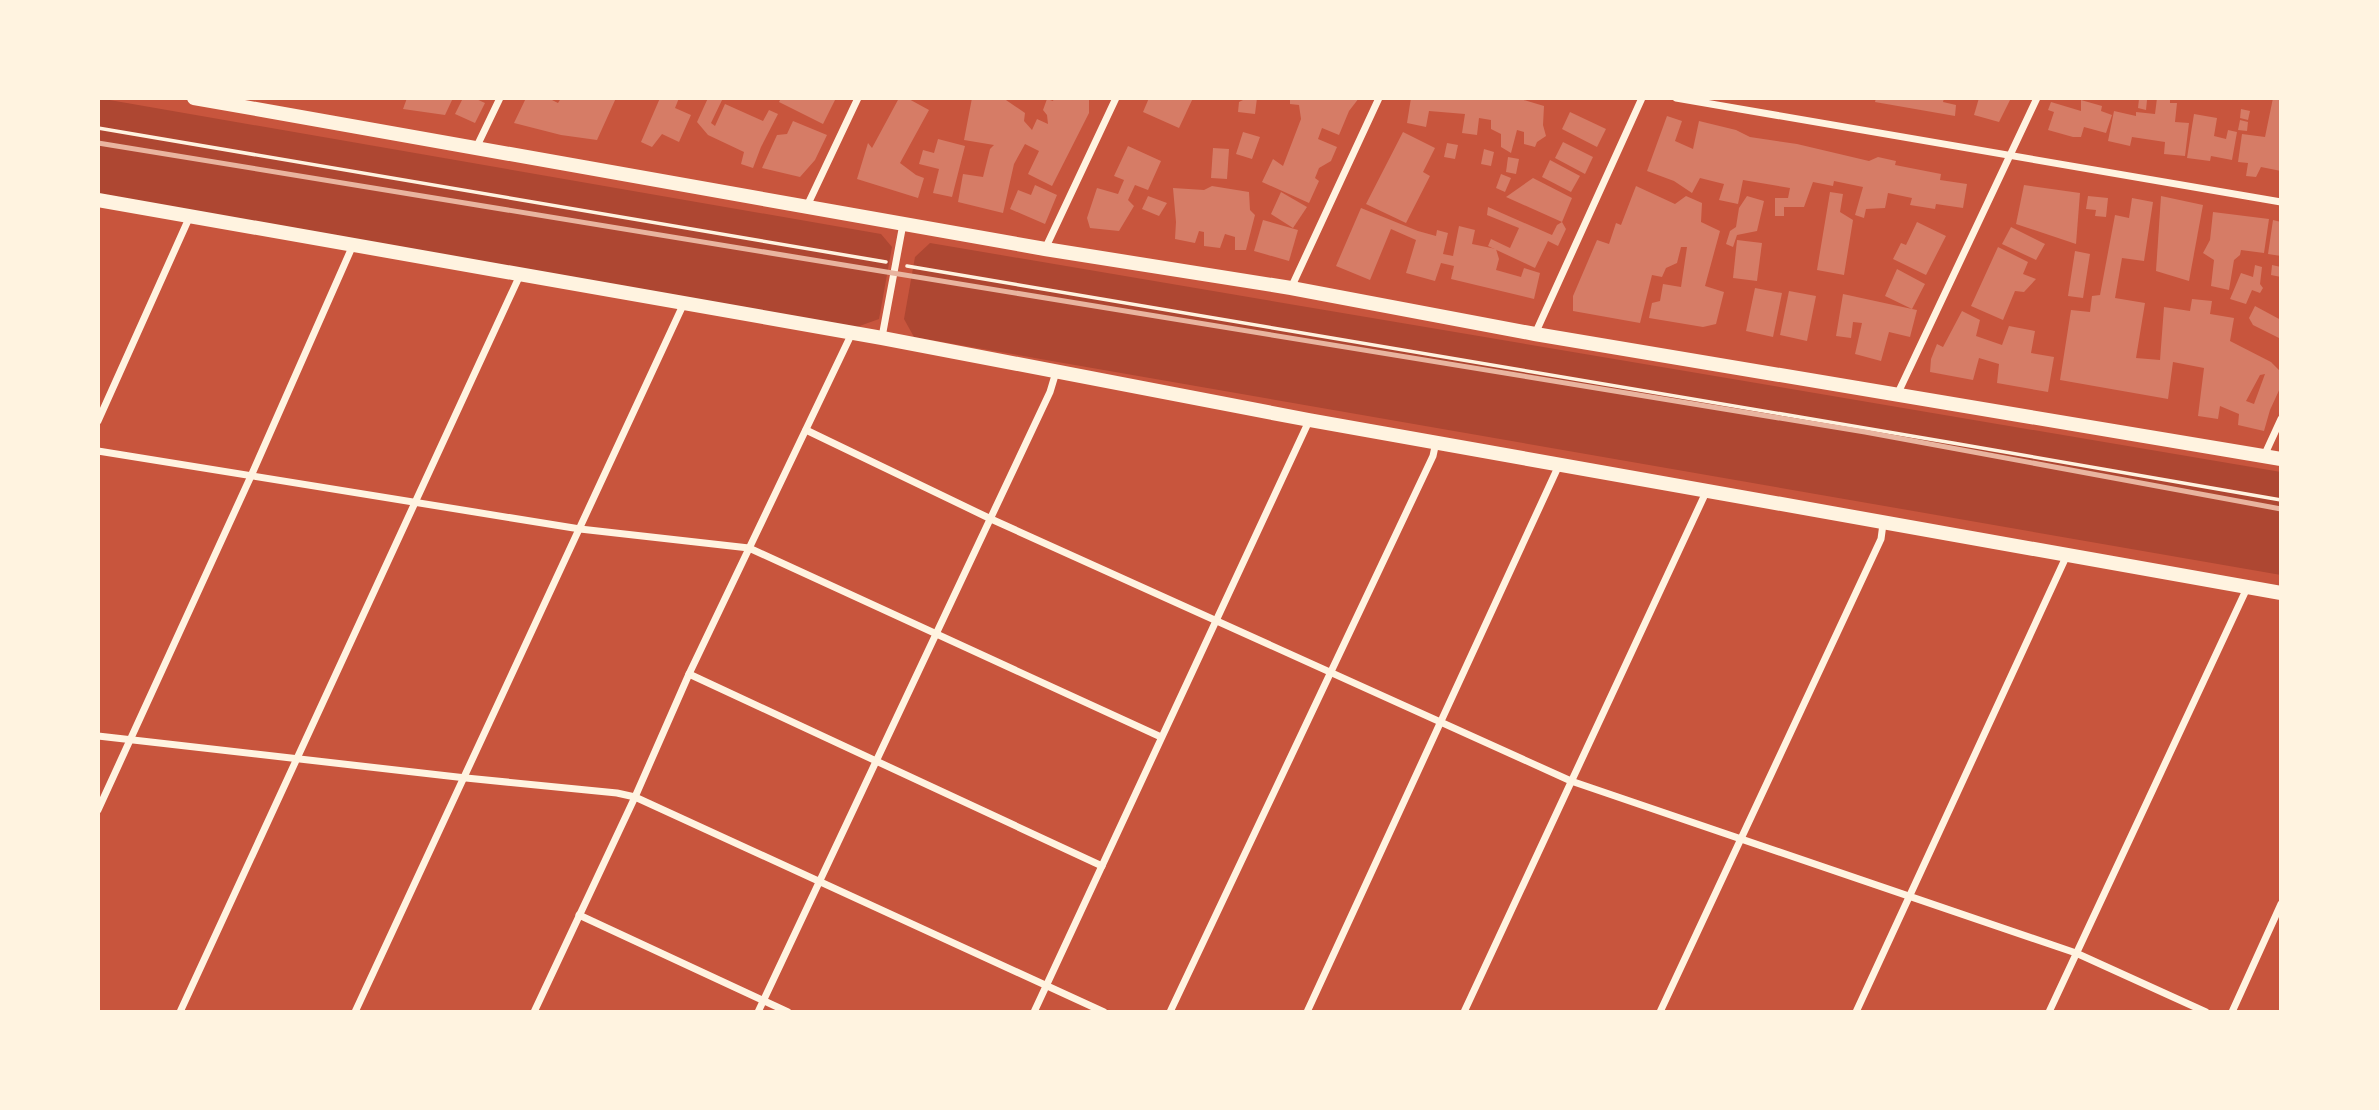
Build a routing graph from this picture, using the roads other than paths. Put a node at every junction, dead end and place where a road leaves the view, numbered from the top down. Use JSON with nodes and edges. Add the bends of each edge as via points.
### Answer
{"nodes":[{"id":1,"x":194,"y":98,"type":"edge"},
{"id":2,"x":500,"y":98,"type":"edge"},
{"id":3,"x":858,"y":98,"type":"edge"},
{"id":4,"x":1116,"y":98,"type":"edge"},
{"id":5,"x":1379,"y":98,"type":"edge"},
{"id":6,"x":1643,"y":98,"type":"edge"},
{"id":7,"x":1676,"y":98,"type":"edge"},
{"id":8,"x":2037,"y":98,"type":"edge"},
{"id":9,"x":477,"y":146,"type":"junction"},
{"id":10,"x":2010,"y":155,"type":"junction"},
{"id":11,"x":98,"y":200,"type":"edge"},
{"id":12,"x":2281,"y":202,"type":"edge"},
{"id":13,"x":807,"y":207,"type":"junction"},
{"id":14,"x":190,"y":216,"type":"junction"},
{"id":15,"x":903,"y":224,"type":"junction"},
{"id":16,"x":353,"y":245,"type":"junction"},
{"id":17,"x":1045,"y":248,"type":"junction"},
{"id":18,"x":520,"y":275,"type":"junction"},
{"id":19,"x":1291,"y":288,"type":"junction"},
{"id":20,"x":684,"y":303,"type":"junction"},
{"id":21,"x":852,"y":333,"type":"junction"},
{"id":22,"x":1535,"y":334,"type":"junction"},
{"id":23,"x":882,"y":338,"type":"junction"},
{"id":24,"x":1056,"y":371,"type":"junction"},
{"id":25,"x":1896,"y":396,"type":"junction"},
{"id":26,"x":2281,"y":419,"type":"edge"},
{"id":27,"x":1309,"y":420,"type":"junction"},
{"id":28,"x":98,"y":421,"type":"edge"},
{"id":29,"x":806,"y":430,"type":"junction"},
{"id":30,"x":1436,"y":442,"type":"junction"},
{"id":31,"x":98,"y":451,"type":"edge"},
{"id":32,"x":2264,"y":456,"type":"junction"},
{"id":33,"x":2281,"y":459,"type":"edge"},
{"id":34,"x":1559,"y":465,"type":"junction"},
{"id":35,"x":251,"y":476,"type":"junction"},
{"id":36,"x":1707,"y":490,"type":"junction"},
{"id":37,"x":415,"y":504,"type":"junction"},
{"id":38,"x":991,"y":519,"type":"junction"},
{"id":39,"x":1883,"y":524,"type":"junction"},
{"id":40,"x":580,"y":529,"type":"junction"},
{"id":41,"x":749,"y":548,"type":"junction"},
{"id":42,"x":2066,"y":557,"type":"junction"},
{"id":43,"x":2247,"y":588,"type":"junction"},
{"id":44,"x":2281,"y":593,"type":"edge"},
{"id":45,"x":1216,"y":620,"type":"junction"},
{"id":46,"x":936,"y":635,"type":"junction"},
{"id":47,"x":1330,"y":672,"type":"junction"},
{"id":48,"x":689,"y":674,"type":"junction"},
{"id":49,"x":1440,"y":723,"type":"junction"},
{"id":50,"x":98,"y":736,"type":"edge"},
{"id":51,"x":1161,"y":737,"type":"junction"},
{"id":52,"x":129,"y":740,"type":"junction"},
{"id":53,"x":298,"y":759,"type":"junction"},
{"id":54,"x":877,"y":762,"type":"junction"},
{"id":55,"x":466,"y":778,"type":"junction"},
{"id":56,"x":1571,"y":781,"type":"junction"},
{"id":57,"x":635,"y":797,"type":"junction"},
{"id":58,"x":98,"y":810,"type":"edge"},
{"id":59,"x":1739,"y":840,"type":"junction"},
{"id":60,"x":1102,"y":866,"type":"junction"},
{"id":61,"x":820,"y":881,"type":"junction"},
{"id":62,"x":1910,"y":897,"type":"junction"},
{"id":63,"x":2281,"y":904,"type":"edge"},
{"id":64,"x":579,"y":915,"type":"junction"},
{"id":65,"x":2076,"y":953,"type":"junction"},
{"id":66,"x":1046,"y":986,"type":"junction"},
{"id":67,"x":763,"y":1001,"type":"junction"},
{"id":68,"x":180,"y":1012,"type":"edge"},
{"id":69,"x":355,"y":1012,"type":"edge"},
{"id":70,"x":534,"y":1012,"type":"edge"},
{"id":71,"x":758,"y":1012,"type":"edge"},
{"id":72,"x":788,"y":1012,"type":"edge"},
{"id":73,"x":1034,"y":1012,"type":"edge"},
{"id":74,"x":1104,"y":1012,"type":"edge"},
{"id":75,"x":1170,"y":1012,"type":"edge"},
{"id":76,"x":1307,"y":1012,"type":"edge"},
{"id":77,"x":1464,"y":1012,"type":"edge"},
{"id":78,"x":1660,"y":1012,"type":"edge"},
{"id":79,"x":1856,"y":1012,"type":"edge"},
{"id":80,"x":2049,"y":1012,"type":"edge"},
{"id":81,"x":2206,"y":1012,"type":"edge"},
{"id":82,"x":2232,"y":1012,"type":"edge"}],
"edges":[{"from":1,"to":9,"type":"main road"},
{"from":2,"to":9,"type":"street"},
{"from":3,"to":13,"type":"street"},
{"from":4,"to":17,"type":"street"},
{"from":5,"to":19,"type":"street"},
{"from":6,"to":22,"type":"street"},
{"from":7,"to":10,"type":"street"},
{"from":8,"to":10,"type":"street"},
{"from":9,"to":13,"type":"main road"},
{"from":10,"to":12,"type":"street"},
{"from":10,"to":25,"type":"street"},
{"from":11,"to":14,"type":"main road"},
{"from":13,"to":15,"type":"main road"},
{"from":14,"to":16,"type":"main road"},
{"from":14,"to":28,"type":"street"},
{"from":15,"to":17,"type":"main road"},
{"from":15,"to":23,"type":"street"},
{"from":16,"to":18,"type":"main road"},
{"from":16,"to":35,"type":"street"},
{"from":17,"to":19,"type":"main road"},
{"from":18,"to":20,"type":"main road"},
{"from":18,"to":37,"type":"street"},
{"from":19,"to":22,"type":"main road"},
{"from":20,"to":21,"type":"main road"},
{"from":20,"to":40,"type":"street"},
{"from":21,"to":23,"type":"main road"},
{"from":21,"to":29,"type":"street"},
{"from":22,"to":25,"type":"main road"},
{"from":23,"to":24,"type":"main road"},
{"from":24,"to":27,"type":"main road"},
{"from":24,"to":38,"type":"street"},
{"from":25,"to":32,"type":"main road"},
{"from":26,"to":32,"type":"street"},
{"from":27,"to":30,"type":"main road"},
{"from":27,"to":45,"type":"street"},
{"from":29,"to":38,"type":"street"},
{"from":29,"to":41,"type":"street"},
{"from":30,"to":34,"type":"main road"},
{"from":30,"to":47,"type":"street"},
{"from":31,"to":35,"type":"street"},
{"from":32,"to":33,"type":"main road"},
{"from":34,"to":36,"type":"main road"},
{"from":34,"to":49,"type":"street"},
{"from":35,"to":37,"type":"street"},
{"from":35,"to":52,"type":"street"},
{"from":36,"to":39,"type":"main road"},
{"from":36,"to":56,"type":"street"},
{"from":37,"to":40,"type":"street"},
{"from":37,"to":53,"type":"street"},
{"from":38,"to":45,"type":"street"},
{"from":38,"to":46,"type":"street"},
{"from":39,"to":42,"type":"main road"},
{"from":39,"to":59,"type":"street","via":[[1881,540]]},
{"from":40,"to":41,"type":"street"},
{"from":40,"to":55,"type":"street"},
{"from":41,"to":46,"type":"street"},
{"from":41,"to":48,"type":"street"},
{"from":42,"to":43,"type":"main road"},
{"from":42,"to":62,"type":"street"},
{"from":43,"to":44,"type":"main road"},
{"from":43,"to":65,"type":"street"},
{"from":45,"to":47,"type":"street"},
{"from":45,"to":51,"type":"street"},
{"from":46,"to":51,"type":"street"},
{"from":46,"to":54,"type":"street"},
{"from":47,"to":49,"type":"street"},
{"from":47,"to":75,"type":"street"},
{"from":48,"to":54,"type":"street"},
{"from":48,"to":57,"type":"street"},
{"from":49,"to":56,"type":"street"},
{"from":49,"to":76,"type":"street"},
{"from":50,"to":52,"type":"street"},
{"from":51,"to":60,"type":"street"},
{"from":52,"to":53,"type":"street"},
{"from":52,"to":58,"type":"street"},
{"from":53,"to":55,"type":"street"},
{"from":53,"to":68,"type":"street"},
{"from":54,"to":60,"type":"street"},
{"from":54,"to":61,"type":"street"},
{"from":55,"to":57,"type":"street"},
{"from":55,"to":69,"type":"street"},
{"from":56,"to":59,"type":"street"},
{"from":56,"to":77,"type":"street"},
{"from":57,"to":61,"type":"street"},
{"from":57,"to":64,"type":"street"},
{"from":59,"to":62,"type":"street"},
{"from":59,"to":78,"type":"street"},
{"from":60,"to":66,"type":"street"},
{"from":61,"to":66,"type":"street"},
{"from":61,"to":67,"type":"street"},
{"from":62,"to":65,"type":"street"},
{"from":62,"to":79,"type":"street"},
{"from":63,"to":82,"type":"street"},
{"from":64,"to":67,"type":"street"},
{"from":64,"to":70,"type":"street"},
{"from":65,"to":80,"type":"street"},
{"from":65,"to":81,"type":"street"},
{"from":66,"to":73,"type":"street"},
{"from":66,"to":74,"type":"street"},
{"from":67,"to":71,"type":"street"},
{"from":67,"to":72,"type":"street"}]}
